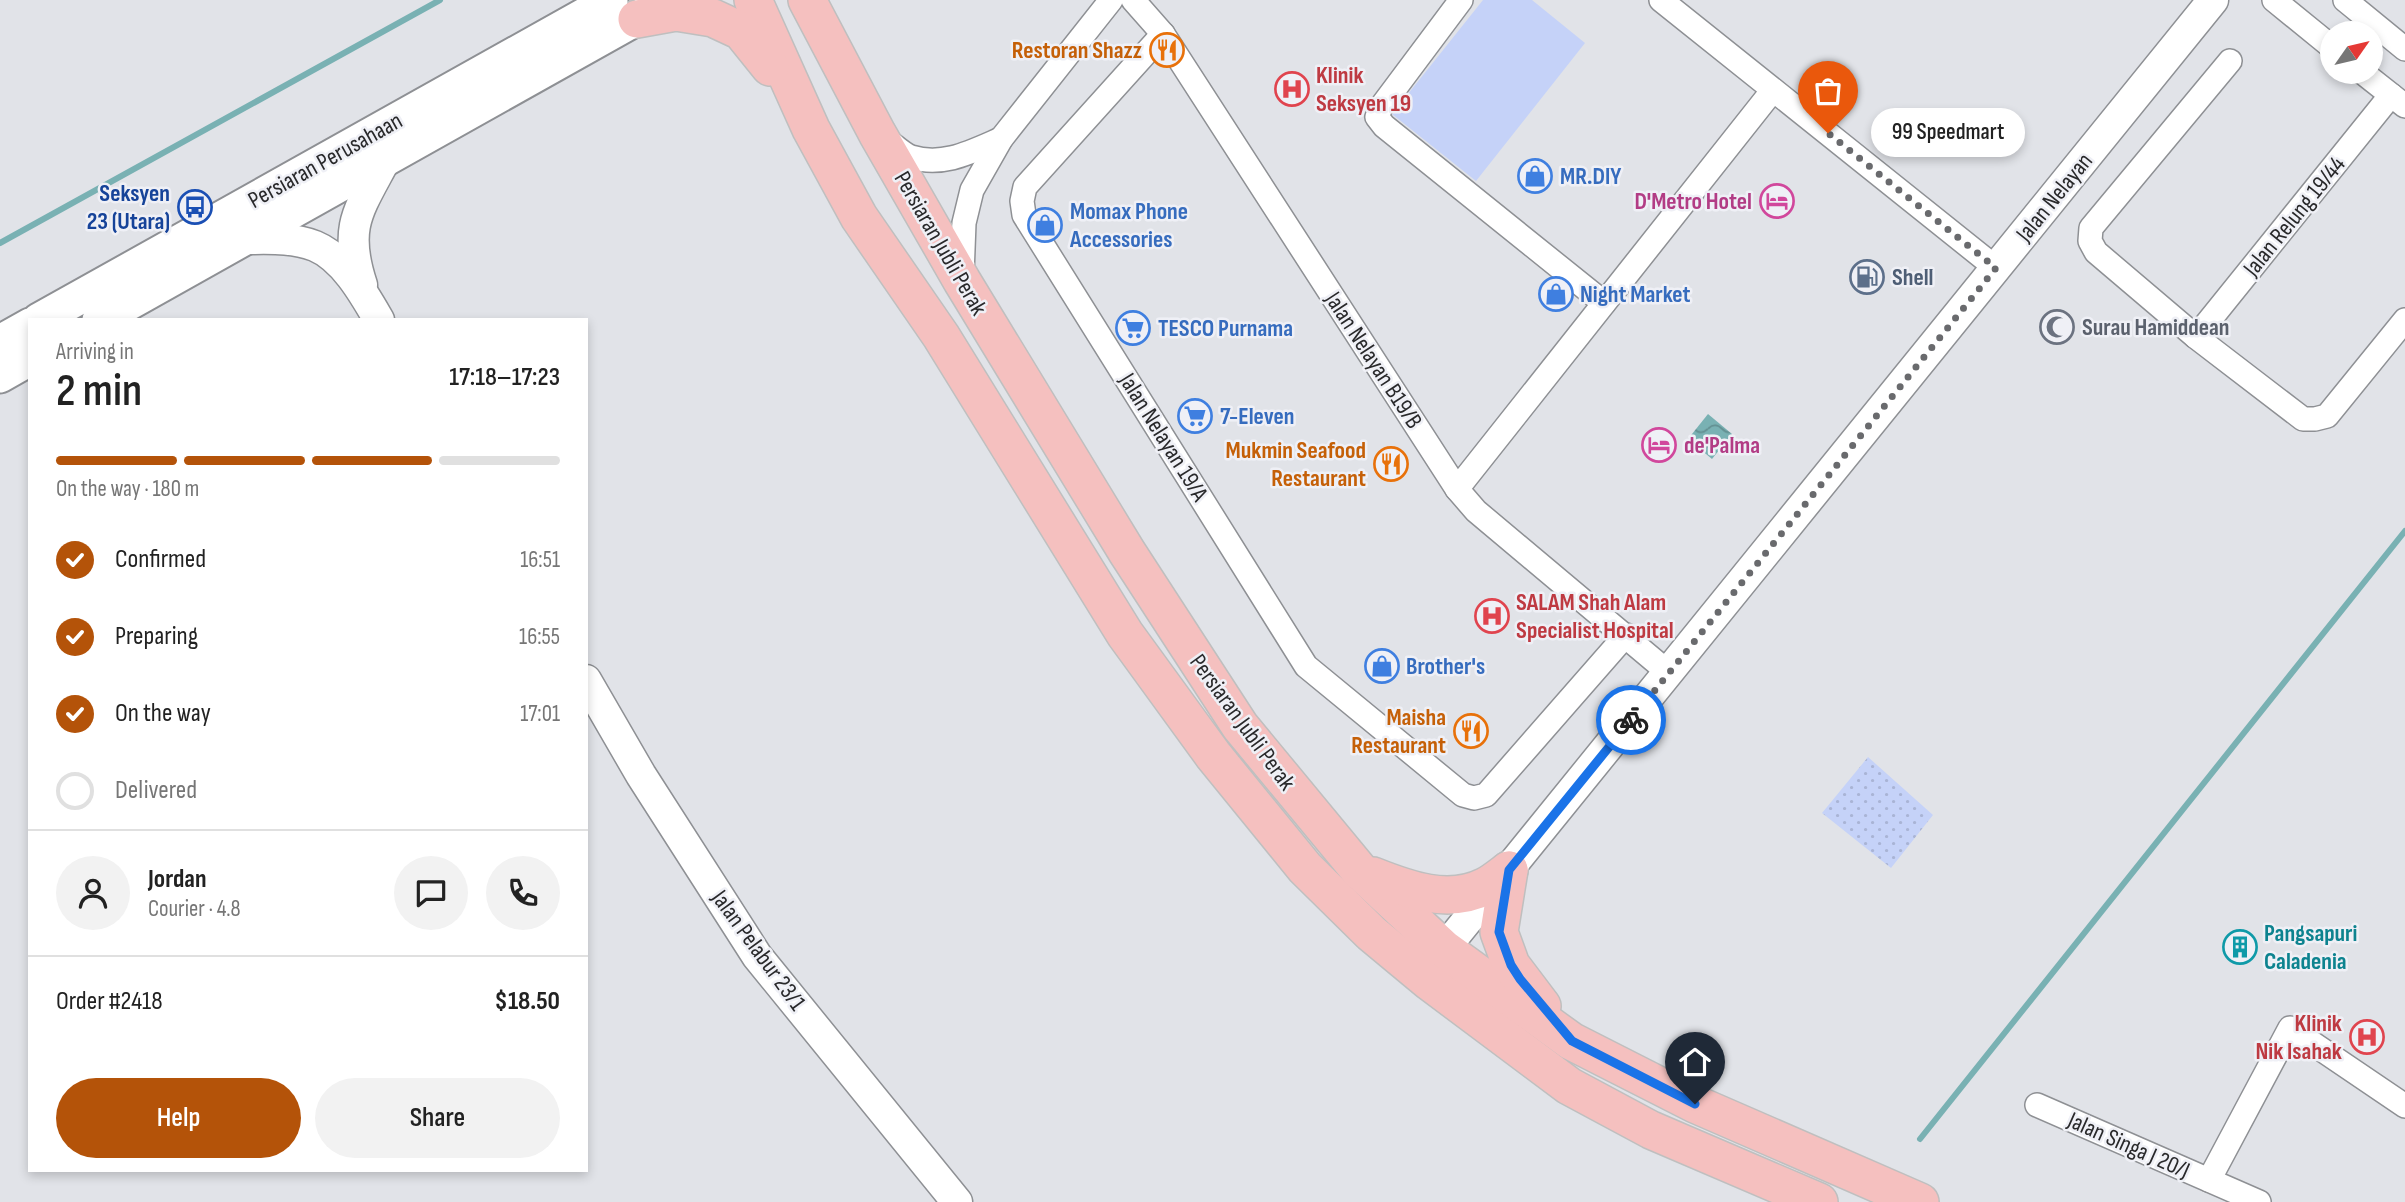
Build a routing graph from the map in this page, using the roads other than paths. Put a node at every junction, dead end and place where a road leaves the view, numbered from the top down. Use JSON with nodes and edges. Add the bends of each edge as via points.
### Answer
{"nodes":[{"id":1,"x":671,"y":0,"type":"edge"},
{"id":2,"x":753,"y":0,"type":"edge"},
{"id":3,"x":807,"y":0,"type":"edge"},
{"id":4,"x":1111,"y":0,"type":"edge"},
{"id":5,"x":1133,"y":0,"type":"edge"},
{"id":6,"x":1461,"y":0,"type":"edge"},
{"id":7,"x":1661,"y":0,"type":"edge"},
{"id":8,"x":2213,"y":0,"type":"edge"},
{"id":9,"x":2274,"y":0,"type":"edge"},
{"id":10,"x":2345,"y":0,"type":"edge"},
{"id":11,"x":624,"y":10,"type":"edge"},
{"id":12,"x":1163,"y":34,"type":"junction"},
{"id":13,"x":2320,"y":37,"type":"edge"},
{"id":14,"x":2405,"y":49,"type":"edge"},
{"id":15,"x":2230,"y":61,"type":"dead end"},
{"id":16,"x":2377,"y":84,"type":"edge"},
{"id":17,"x":1773,"y":90,"type":"junction"},
{"id":18,"x":2398,"y":100,"type":"edge"},
{"id":19,"x":811,"y":129,"type":"junction"},
{"id":20,"x":877,"y":133,"type":"junction"},
{"id":21,"x":1001,"y":139,"type":"junction"},
{"id":22,"x":385,"y":160,"type":"junction"},
{"id":23,"x":244,"y":239,"type":"junction"},
{"id":24,"x":1996,"y":268,"type":"junction"},
{"id":25,"x":962,"y":282,"type":"junction"},
{"id":26,"x":1604,"y":303,"type":"junction"},
{"id":27,"x":373,"y":310,"type":"edge"},
{"id":28,"x":42,"y":318,"type":"edge"},
{"id":29,"x":103,"y":318,"type":"edge"},
{"id":30,"x":2405,"y":320,"type":"edge"},
{"id":31,"x":28,"y":326,"type":"edge"},
{"id":32,"x":2196,"y":337,"type":"junction"},
{"id":33,"x":0,"y":342,"type":"edge"},
{"id":34,"x":28,"y":360,"type":"edge"},
{"id":35,"x":0,"y":376,"type":"edge"},
{"id":36,"x":1457,"y":489,"type":"junction"},
{"id":37,"x":1626,"y":635,"type":"junction"},
{"id":38,"x":1669,"y":673,"type":"junction"},
{"id":39,"x":588,"y":683,"type":"edge"},
{"id":40,"x":1359,"y":870,"type":"junction"},
{"id":41,"x":1509,"y":870,"type":"junction"},
{"id":42,"x":1444,"y":949,"type":"junction"},
{"id":43,"x":1461,"y":1006,"type":"junction"},
{"id":44,"x":1572,"y":1041,"type":"junction"},
{"id":45,"x":2037,"y":1105,"type":"dead end"},
{"id":46,"x":2405,"y":1105,"type":"edge"},
{"id":47,"x":2209,"y":1180,"type":"junction"},
{"id":48,"x":957,"y":1202,"type":"edge"},
{"id":49,"x":1819,"y":1202,"type":"edge"},
{"id":50,"x":1920,"y":1202,"type":"edge"},
{"id":51,"x":2259,"y":1202,"type":"edge"}],
"edges":[{"from":1,"to":11,"type":"main road","name":"Persiaran Perusahaan"},
{"from":2,"to":19,"type":"main road","name":"Persiaran Jubli Perak"},
{"from":3,"to":20,"type":"main road","name":"Persiaran Jubli Perak"},
{"from":4,"to":21,"type":"street"},
{"from":5,"to":12,"type":"street","name":"Jalan Nelayan B19/B"},
{"from":6,"to":26,"type":"street","via":[[1377,117]]},
{"from":7,"to":17,"type":"street"},
{"from":8,"to":24,"type":"street","name":"Jalan Nelayan"},
{"from":9,"to":13,"type":"street"},
{"from":10,"to":14,"type":"street"},
{"from":11,"to":19,"type":"main road","via":[[713,18],[741,31]]},
{"from":11,"to":22,"type":"main road","name":"Persiaran Perusahaan"},
{"from":11,"to":28,"type":"main road","name":"Persiaran Perusahaan"},
{"from":12,"to":36,"type":"street","name":"Jalan Nelayan B19/B"},
{"from":12,"to":37,"type":"street","name":"Jalan Nelayan 19/A","via":[[1026,187],[1024,215],[1306,666],[1463,795],[1474,798],[1486,795]]},
{"from":15,"to":32,"type":"street","via":[[2091,228],[2090,241],[2096,252]]},
{"from":16,"to":18,"type":"street"},
{"from":17,"to":24,"type":"street"},
{"from":17,"to":26,"type":"street"},
{"from":18,"to":32,"type":"street","name":"Jalan Relung 19/44"},
{"from":19,"to":43,"type":"main road","name":"Persiaran Jubli Perak","via":[[859,217],[941,337],[1125,634],[1213,755],[1305,868],[1371,933]]},
{"from":20,"to":21,"type":"street","via":[[909,156],[942,161]]},
{"from":20,"to":25,"type":"main road","name":"Persiaran Jubli Perak"},
{"from":21,"to":25,"type":"street","via":[[972,190],[964,223]]},
{"from":22,"to":23,"type":"main road","name":"Persiaran Perusahaan"},
{"from":22,"to":27,"type":"street","via":[[360,207],[352,236],[354,260]]},
{"from":23,"to":27,"type":"street","via":[[285,239],[315,246],[337,260]]},
{"from":23,"to":29,"type":"main road","name":"Persiaran Perusahaan"},
{"from":24,"to":38,"type":"street","name":"Jalan Nelayan"},
{"from":25,"to":40,"type":"main road","name":"Persiaran Jubli Perak","via":[[1120,541],[1240,726]]},
{"from":26,"to":36,"type":"street"},
{"from":30,"to":32,"type":"street","via":[[2326,416],[2315,419],[2303,419]]},
{"from":31,"to":33,"type":"main road"},
{"from":34,"to":35,"type":"main road"},
{"from":36,"to":37,"type":"street","name":"Jalan Nelayan B19/B","via":[[1476,511]]},
{"from":37,"to":38,"type":"street","name":"Jalan Nelayan B19/B"},
{"from":38,"to":41,"type":"street","name":"Jalan Nelayan"},
{"from":39,"to":48,"type":"street","name":"Jalan Pelabur 23/1","via":[[757,956]]},
{"from":40,"to":41,"type":"main road","via":[[1406,890],[1440,895],[1470,892]]},
{"from":40,"to":42,"type":"main road","name":"Persiaran Jubli Perak"},
{"from":41,"to":42,"type":"street","name":"Jalan Nelayan"},
{"from":41,"to":44,"type":"main road","via":[[1499,919],[1504,949],[1520,979]]},
{"from":42,"to":43,"type":"main road","via":[[1442,978]]},
{"from":42,"to":44,"type":"main road","name":"Persiaran Jubli Perak"},
{"from":43,"to":49,"type":"main road","name":"Persiaran Jubli Perak","via":[[1569,1086],[1651,1130]]},
{"from":44,"to":50,"type":"main road","name":"Persiaran Jubli Perak","via":[[1695,1104]]},
{"from":45,"to":47,"type":"street","name":"Jalan Singa J 20/J"},
{"from":46,"to":47,"type":"street","via":[[2290,1028]]},
{"from":47,"to":51,"type":"street","name":"Jalan Singa J 20/J"}]}
